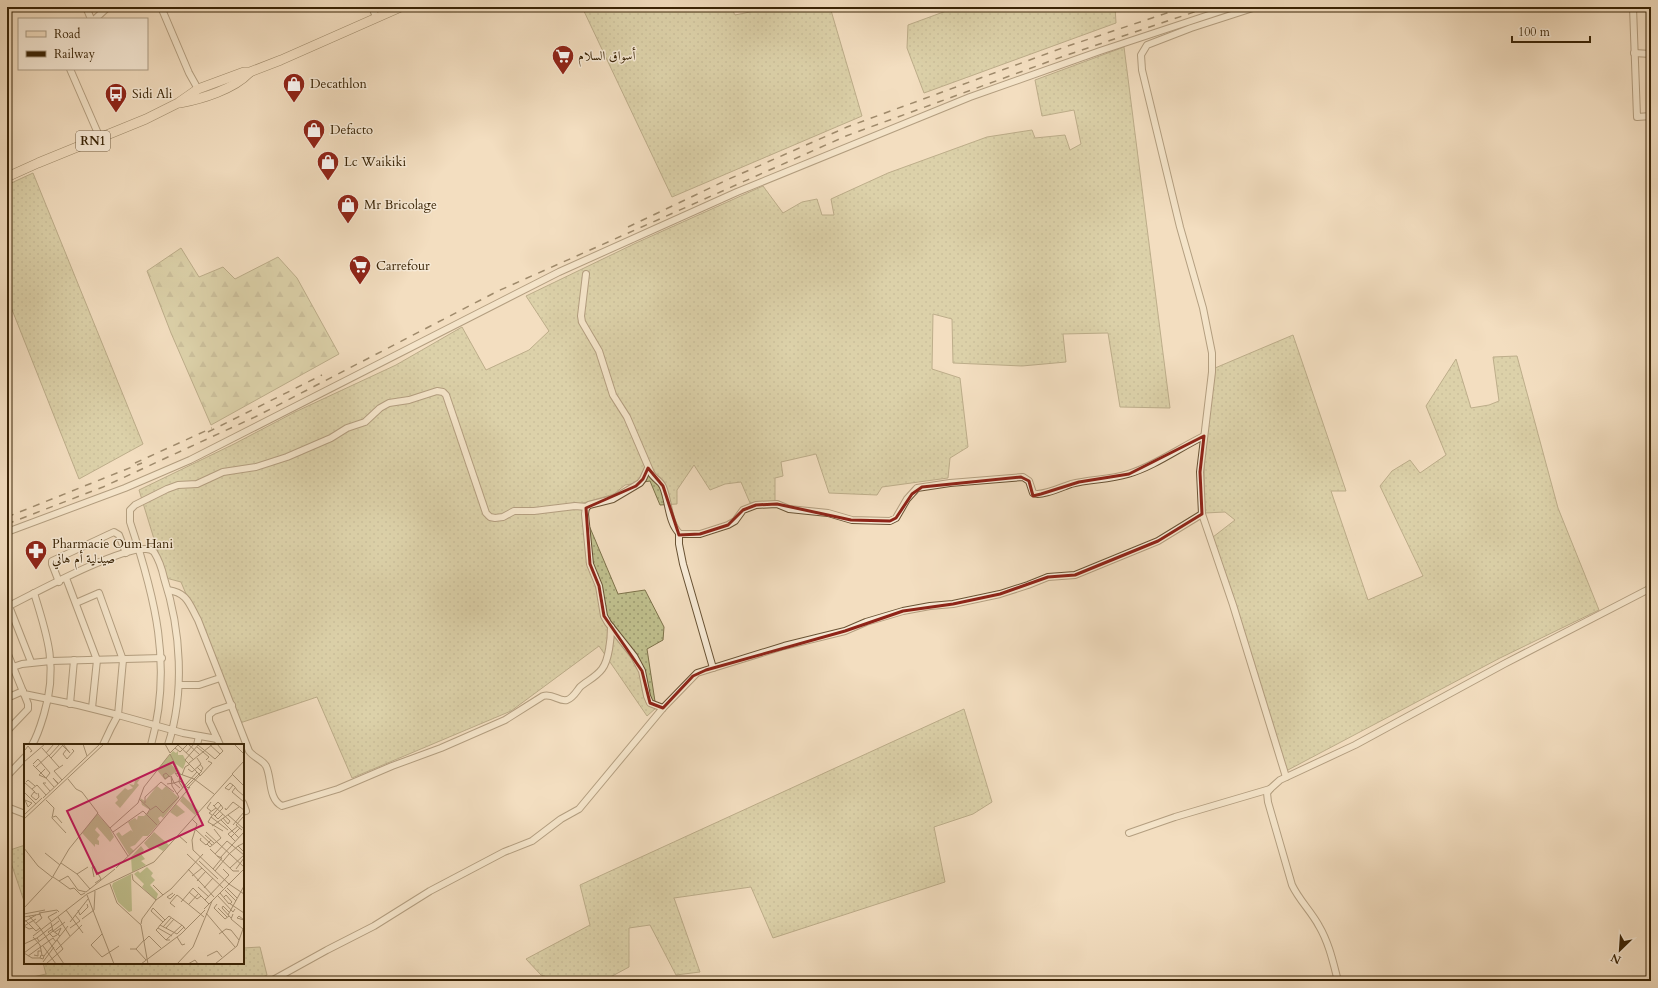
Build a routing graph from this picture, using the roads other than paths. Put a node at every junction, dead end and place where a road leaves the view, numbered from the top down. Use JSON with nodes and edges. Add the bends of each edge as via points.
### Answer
{"nodes":[{"id":1,"x":86,"y":7,"type":"edge"},
{"id":2,"x":108,"y":7,"type":"edge"},
{"id":3,"x":161,"y":7,"type":"edge"},
{"id":4,"x":372,"y":7,"type":"edge"},
{"id":5,"x":401,"y":7,"type":"edge"},
{"id":6,"x":1233,"y":7,"type":"edge"},
{"id":7,"x":1256,"y":7,"type":"edge"},
{"id":8,"x":1633,"y":7,"type":"edge"},
{"id":9,"x":376,"y":17,"type":"junction"},
{"id":10,"x":91,"y":18,"type":"edge"},
{"id":11,"x":96,"y":18,"type":"edge"},
{"id":12,"x":1634,"y":54,"type":"junction"},
{"id":13,"x":1651,"y":54,"type":"edge"},
{"id":14,"x":70,"y":70,"type":"edge"},
{"id":15,"x":222,"y":85,"type":"junction"},
{"id":16,"x":198,"y":89,"type":"junction"},
{"id":17,"x":202,"y":98,"type":"junction"},
{"id":18,"x":178,"y":103,"type":"junction"},
{"id":19,"x":1651,"y":116,"type":"edge"},
{"id":20,"x":100,"y":138,"type":"junction"},
{"id":21,"x":7,"y":177,"type":"edge"},
{"id":22,"x":586,"y":274,"type":"dead end"},
{"id":23,"x":1204,"y":436,"type":"junction"},
{"id":24,"x":648,"y":468,"type":"junction"},
{"id":25,"x":587,"y":506,"type":"junction"},
{"id":26,"x":1202,"y":514,"type":"junction"},
{"id":27,"x":7,"y":532,"type":"edge"},
{"id":28,"x":679,"y":534,"type":"junction"},
{"id":29,"x":139,"y":549,"type":"junction"},
{"id":30,"x":126,"y":553,"type":"junction"},
{"id":31,"x":66,"y":578,"type":"junction"},
{"id":32,"x":59,"y":582,"type":"junction"},
{"id":33,"x":1651,"y":588,"type":"edge"},
{"id":34,"x":168,"y":590,"type":"junction"},
{"id":35,"x":34,"y":594,"type":"junction"},
{"id":36,"x":76,"y":603,"type":"junction"},
{"id":37,"x":8,"y":606,"type":"edge"},
{"id":38,"x":611,"y":627,"type":"junction"},
{"id":39,"x":619,"y":637,"type":"junction"},
{"id":40,"x":609,"y":648,"type":"junction"},
{"id":41,"x":7,"y":652,"type":"edge"},
{"id":42,"x":162,"y":658,"type":"junction"},
{"id":43,"x":51,"y":660,"type":"junction"},
{"id":44,"x":74,"y":660,"type":"junction"},
{"id":45,"x":97,"y":660,"type":"junction"},
{"id":46,"x":123,"y":660,"type":"junction"},
{"id":47,"x":30,"y":662,"type":"junction"},
{"id":48,"x":10,"y":667,"type":"edge"},
{"id":49,"x":713,"y":668,"type":"junction"},
{"id":50,"x":220,"y":678,"type":"junction"},
{"id":51,"x":179,"y":685,"type":"junction"},
{"id":52,"x":24,"y":693,"type":"junction"},
{"id":53,"x":7,"y":698,"type":"edge"},
{"id":54,"x":49,"y":698,"type":"junction"},
{"id":55,"x":70,"y":704,"type":"junction"},
{"id":56,"x":232,"y":705,"type":"junction"},
{"id":57,"x":92,"y":708,"type":"junction"},
{"id":58,"x":663,"y":708,"type":"junction"},
{"id":59,"x":118,"y":715,"type":"junction"},
{"id":60,"x":156,"y":726,"type":"junction"},
{"id":61,"x":173,"y":730,"type":"junction"},
{"id":62,"x":7,"y":731,"type":"edge"},
{"id":63,"x":199,"y":736,"type":"junction"},
{"id":64,"x":219,"y":742,"type":"edge"},
{"id":65,"x":32,"y":744,"type":"edge"},
{"id":66,"x":103,"y":744,"type":"edge"},
{"id":67,"x":151,"y":744,"type":"edge"},
{"id":68,"x":168,"y":744,"type":"edge"},
{"id":69,"x":197,"y":744,"type":"edge"},
{"id":70,"x":244,"y":744,"type":"edge"},
{"id":71,"x":246,"y":752,"type":"edge"},
{"id":72,"x":24,"y":757,"type":"edge"},
{"id":73,"x":7,"y":776,"type":"edge"},
{"id":74,"x":1286,"y":777,"type":"junction"},
{"id":75,"x":1270,"y":789,"type":"junction"},
{"id":76,"x":244,"y":806,"type":"edge"},
{"id":77,"x":7,"y":807,"type":"edge"},
{"id":78,"x":246,"y":811,"type":"dead end"},
{"id":79,"x":24,"y":814,"type":"edge"},
{"id":80,"x":1129,"y":833,"type":"dead end"},
{"id":81,"x":270,"y":981,"type":"edge"},
{"id":82,"x":1338,"y":981,"type":"edge"}],
"edges":[{"from":1,"to":10,"type":"street"},
{"from":2,"to":11,"type":"street"},
{"from":3,"to":16,"type":"street"},
{"from":4,"to":9,"type":"street"},
{"from":5,"to":9,"type":"main road","number":"RN1"},
{"from":6,"to":27,"type":"street","via":[[1086,55],[970,97],[737,192],[559,272],[190,460],[125,488]]},
{"from":7,"to":23,"type":"street","via":[[1147,45],[1141,58],[1145,86],[1203,308],[1210,346],[1212,365]]},
{"from":8,"to":12,"type":"street"},
{"from":9,"to":15,"type":"main road","number":"RN1","via":[[330,39],[250,72],[244,72]]},
{"from":12,"to":13,"type":"street"},
{"from":12,"to":19,"type":"street","via":[[1637,117]]},
{"from":14,"to":20,"type":"street"},
{"from":15,"to":16,"type":"main road","number":"RN1"},
{"from":15,"to":17,"type":"main road","number":"RN1"},
{"from":16,"to":17,"type":"main road","via":[[198,95]]},
{"from":16,"to":18,"type":"main road","number":"RN1"},
{"from":17,"to":18,"type":"main road","number":"RN1"},
{"from":18,"to":20,"type":"main road","number":"RN1"},
{"from":20,"to":21,"type":"main road","number":"RN1"},
{"from":22,"to":24,"type":"street","via":[[582,322],[600,351],[614,395],[627,417]]},
{"from":23,"to":26,"type":"street","via":[[1200,472]]},
{"from":23,"to":28,"type":"street","via":[[1129,474],[1079,482],[1041,494],[1033,493],[1029,481],[1023,477],[950,483],[917,488],[896,518],[890,521],[852,520],[828,513],[789,509],[777,504],[760,504],[743,510],[735,521],[728,525],[700,534]]},
{"from":24,"to":25,"type":"street","via":[[643,479],[632,488],[612,499]]},
{"from":24,"to":28,"type":"street","via":[[663,486]]},
{"from":25,"to":29,"type":"street","via":[[514,511],[503,517],[490,517],[486,513],[446,395],[437,391],[389,403],[365,422],[287,457],[256,467],[224,472],[197,484],[178,485],[136,505],[130,510],[129,516]]},
{"from":25,"to":38,"type":"street","via":[[585,518],[590,564],[599,586],[604,616]]},
{"from":26,"to":49,"type":"street","via":[[1158,540],[1075,575],[1048,577],[1000,594],[954,604],[903,611],[845,631],[784,646]]},
{"from":26,"to":74,"type":"street"},
{"from":28,"to":49,"type":"street","via":[[683,564]]},
{"from":29,"to":30,"type":"street"},
{"from":29,"to":34,"type":"street","via":[[154,552]]},
{"from":29,"to":42,"type":"street","via":[[154,603]]},
{"from":30,"to":31,"type":"street"},
{"from":30,"to":32,"type":"street","via":[[119,535],[114,532],[52,560]]},
{"from":31,"to":32,"type":"street"},
{"from":31,"to":36,"type":"street"},
{"from":32,"to":35,"type":"street"},
{"from":33,"to":74,"type":"street","via":[[1355,745]]},
{"from":34,"to":50,"type":"street","via":[[182,593],[188,600]]},
{"from":34,"to":51,"type":"street","via":[[175,627]]},
{"from":35,"to":37,"type":"street"},
{"from":35,"to":43,"type":"street"},
{"from":36,"to":45,"type":"street"},
{"from":36,"to":46,"type":"street","via":[[99,593]]},
{"from":37,"to":47,"type":"street"},
{"from":38,"to":39,"type":"street"},
{"from":38,"to":40,"type":"street"},
{"from":39,"to":40,"type":"street"},
{"from":39,"to":58,"type":"street","via":[[642,671],[650,703]]},
{"from":40,"to":71,"type":"street","via":[[602,670],[571,698],[564,700],[550,695],[543,696],[505,720],[450,744],[338,789],[288,805],[282,806],[277,803],[266,766]]},
{"from":41,"to":48,"type":"street"},
{"from":42,"to":46,"type":"street"},
{"from":42,"to":60,"type":"street"},
{"from":43,"to":44,"type":"street"},
{"from":43,"to":47,"type":"street"},
{"from":43,"to":54,"type":"street"},
{"from":44,"to":45,"type":"street"},
{"from":44,"to":55,"type":"street"},
{"from":45,"to":46,"type":"street"},
{"from":45,"to":57,"type":"street"},
{"from":46,"to":59,"type":"street"},
{"from":47,"to":48,"type":"street"},
{"from":48,"to":52,"type":"street"},
{"from":49,"to":58,"type":"street","via":[[694,675]]},
{"from":50,"to":51,"type":"street","via":[[198,685]]},
{"from":50,"to":56,"type":"street"},
{"from":51,"to":61,"type":"street"},
{"from":52,"to":53,"type":"street"},
{"from":52,"to":54,"type":"street"},
{"from":52,"to":62,"type":"street","via":[[28,710]]},
{"from":54,"to":55,"type":"street"},
{"from":54,"to":65,"type":"street"},
{"from":55,"to":57,"type":"street"},
{"from":56,"to":64,"type":"street","via":[[209,715]]},
{"from":56,"to":70,"type":"street"},
{"from":57,"to":59,"type":"street"},
{"from":58,"to":81,"type":"street","via":[[579,809],[532,841],[504,852],[424,894],[374,926]]},
{"from":59,"to":60,"type":"street"},
{"from":59,"to":66,"type":"street"},
{"from":60,"to":61,"type":"street"},
{"from":60,"to":67,"type":"street"},
{"from":61,"to":63,"type":"street"},
{"from":61,"to":68,"type":"street"},
{"from":63,"to":64,"type":"street"},
{"from":63,"to":69,"type":"street"},
{"from":72,"to":73,"type":"street"},
{"from":74,"to":75,"type":"street"},
{"from":75,"to":80,"type":"street"},
{"from":75,"to":82,"type":"street","via":[[1267,794],[1268,802],[1288,875],[1296,894],[1324,935]]},
{"from":76,"to":78,"type":"street"},
{"from":77,"to":79,"type":"street"}]}
